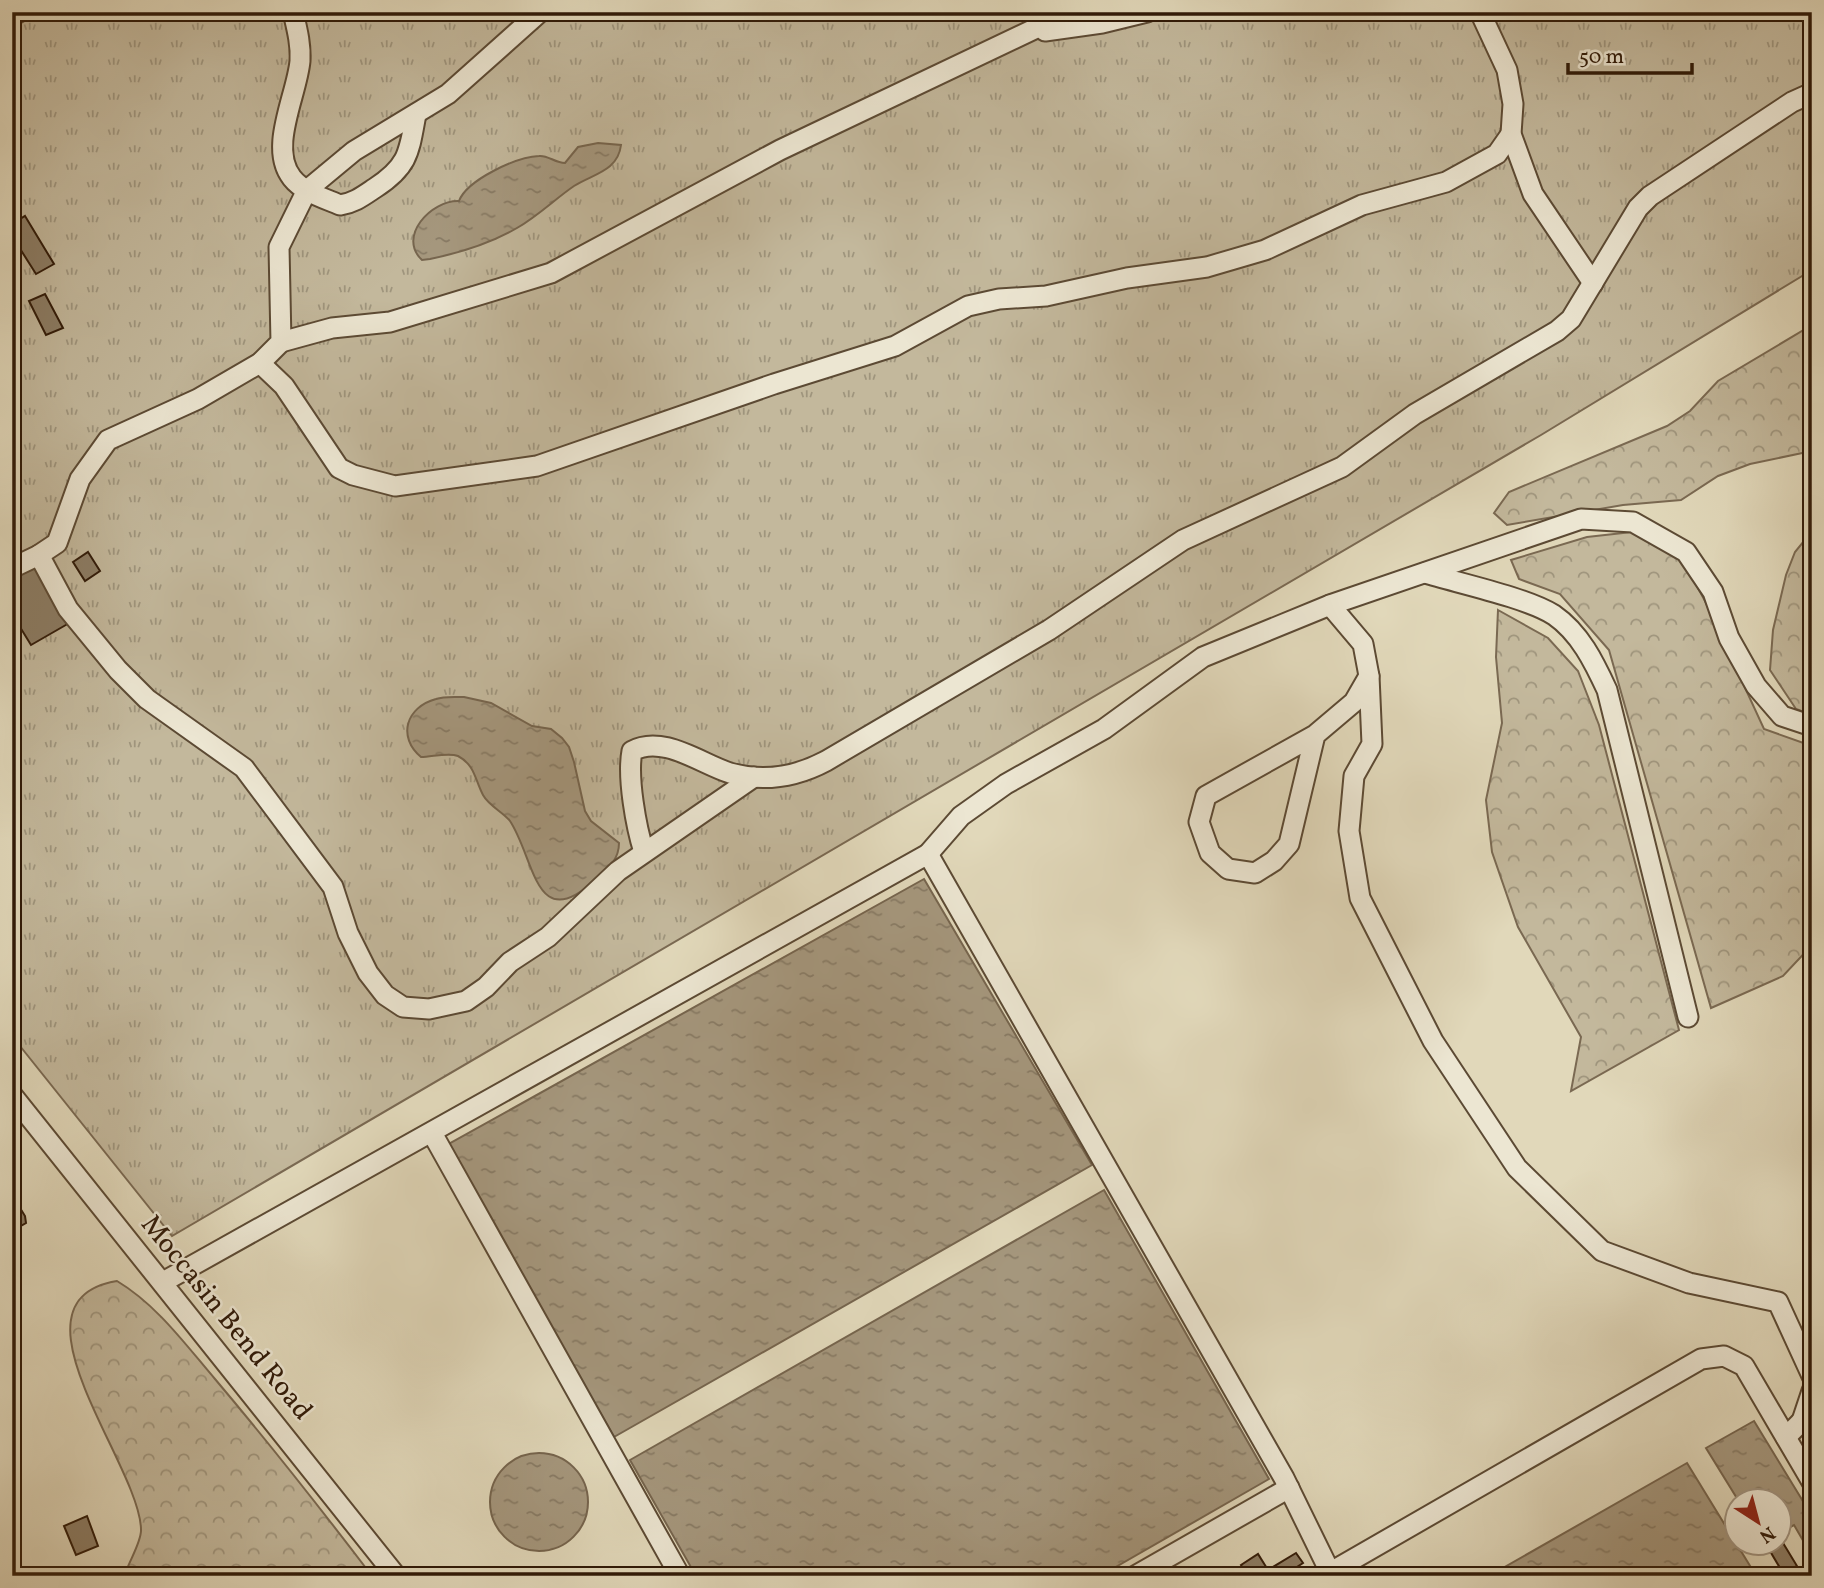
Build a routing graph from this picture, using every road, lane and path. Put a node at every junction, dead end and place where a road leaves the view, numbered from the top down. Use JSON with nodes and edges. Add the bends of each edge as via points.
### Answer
{"nodes":[{"id":1,"x":19,"y":12,"type":"edge"},
{"id":2,"x":293,"y":12,"type":"edge"},
{"id":3,"x":540,"y":12,"type":"edge"},
{"id":4,"x":1070,"y":12,"type":"edge"},
{"id":5,"x":1147,"y":12,"type":"edge"},
{"id":6,"x":1480,"y":12,"type":"edge"},
{"id":7,"x":12,"y":16,"type":"edge"},
{"id":8,"x":1033,"y":32,"type":"junction"},
{"id":9,"x":1812,"y":93,"type":"edge"},
{"id":10,"x":416,"y":114,"type":"junction"},
{"id":11,"x":1511,"y":134,"type":"junction"},
{"id":12,"x":307,"y":190,"type":"junction"},
{"id":13,"x":1594,"y":284,"type":"junction"},
{"id":14,"x":281,"y":342,"type":"junction"},
{"id":15,"x":260,"y":363,"type":"junction"},
{"id":16,"x":23,"y":557,"type":"edge"},
{"id":17,"x":1425,"y":573,"type":"junction"},
{"id":18,"x":1330,"y":605,"type":"junction"},
{"id":19,"x":1369,"y":676,"type":"junction"},
{"id":20,"x":1812,"y":726,"type":"edge"},
{"id":21,"x":1315,"y":736,"type":"junction"},
{"id":22,"x":754,"y":777,"type":"junction"},
{"id":23,"x":644,"y":852,"type":"junction"},
{"id":24,"x":928,"y":854,"type":"junction"},
{"id":25,"x":1688,"y":1017,"type":"dead end"},
{"id":26,"x":12,"y":1095,"type":"edge"},
{"id":27,"x":432,"y":1133,"type":"junction"},
{"id":28,"x":163,"y":1282,"type":"junction"},
{"id":29,"x":1812,"y":1376,"type":"edge"},
{"id":30,"x":1812,"y":1391,"type":"edge"},
{"id":31,"x":1807,"y":1419,"type":"edge"},
{"id":32,"x":1786,"y":1437,"type":"junction"},
{"id":33,"x":1812,"y":1482,"type":"edge"},
{"id":34,"x":1289,"y":1488,"type":"junction"},
{"id":35,"x":1327,"y":1574,"type":"edge"},
{"id":36,"x":396,"y":1576,"type":"edge"},
{"id":37,"x":680,"y":1576,"type":"edge"},
{"id":38,"x":1135,"y":1576,"type":"edge"}],
"edges":[{"from":1,"to":7,"type":"street"},
{"from":2,"to":12,"type":"street","via":[[300,59],[283,141],[284,163],[290,176]]},
{"from":3,"to":10,"type":"street","via":[[470,76]]},
{"from":4,"to":8,"type":"street"},
{"from":5,"to":8,"type":"street"},
{"from":6,"to":11,"type":"street","via":[[1507,70],[1513,104]]},
{"from":8,"to":14,"type":"street","via":[[780,150],[551,273],[390,322],[332,328]]},
{"from":9,"to":13,"type":"street","via":[[1650,196],[1638,208]]},
{"from":10,"to":12,"type":"street","via":[[354,151]]},
{"from":10,"to":12,"type":"street","via":[[409,152],[396,174],[340,205]]},
{"from":11,"to":13,"type":"street","via":[[1533,194]]},
{"from":11,"to":15,"type":"street","via":[[1497,154],[1446,182],[1362,205],[1265,250],[1207,267],[968,306],[884,351],[512,472],[395,486],[353,475],[332,458],[284,386]]},
{"from":12,"to":14,"type":"street","via":[[279,247]]},
{"from":13,"to":22,"type":"street","via":[[1571,319],[1557,331],[1415,414],[1342,467],[1183,540],[1049,630],[804,773]]},
{"from":14,"to":15,"type":"street"},
{"from":15,"to":16,"type":"street","via":[[198,399],[108,440],[80,479],[57,543]]},
{"from":16,"to":23,"type":"street","via":[[147,699],[244,768],[333,887],[368,973],[385,995],[404,1007],[429,1009],[466,1002]]},
{"from":17,"to":18,"type":"street"},
{"from":17,"to":20,"type":"street","via":[[1581,519],[1633,522],[1686,552],[1713,592],[1729,638],[1756,686],[1782,716]]},
{"from":17,"to":25,"type":"street","via":[[1554,615],[1587,649],[1607,690]]},
{"from":18,"to":19,"type":"street","via":[[1363,643]]},
{"from":18,"to":24,"type":"street","via":[[1203,657],[1104,729],[1006,784],[961,816]]},
{"from":19,"to":21,"type":"street","via":[[1354,702]]},
{"from":19,"to":29,"type":"street","via":[[1372,744],[1354,776],[1349,831],[1360,898],[1433,1041],[1517,1168],[1602,1251],[1689,1283],[1778,1302]]},
{"from":21,"to":21,"type":"street","via":[[1206,796],[1199,821],[1210,853],[1228,869],[1255,873],[1289,844]]},
{"from":22,"to":23,"type":"street"},
{"from":22,"to":23,"type":"street","via":[[662,748],[640,746],[632,751],[631,782]]},
{"from":24,"to":27,"type":"street"},
{"from":24,"to":34,"type":"street"},
{"from":26,"to":28,"type":"street","name":"Moccasin Bend Road"},
{"from":27,"to":28,"type":"street"},
{"from":27,"to":37,"type":"street"},
{"from":28,"to":36,"type":"street","name":"Moccasin Bend Road"},
{"from":30,"to":31,"type":"street"},
{"from":31,"to":32,"type":"street"},
{"from":32,"to":33,"type":"street"},
{"from":32,"to":35,"type":"street","via":[[1744,1366],[1724,1356],[1701,1359]]},
{"from":34,"to":35,"type":"street"},
{"from":34,"to":38,"type":"street"}]}
